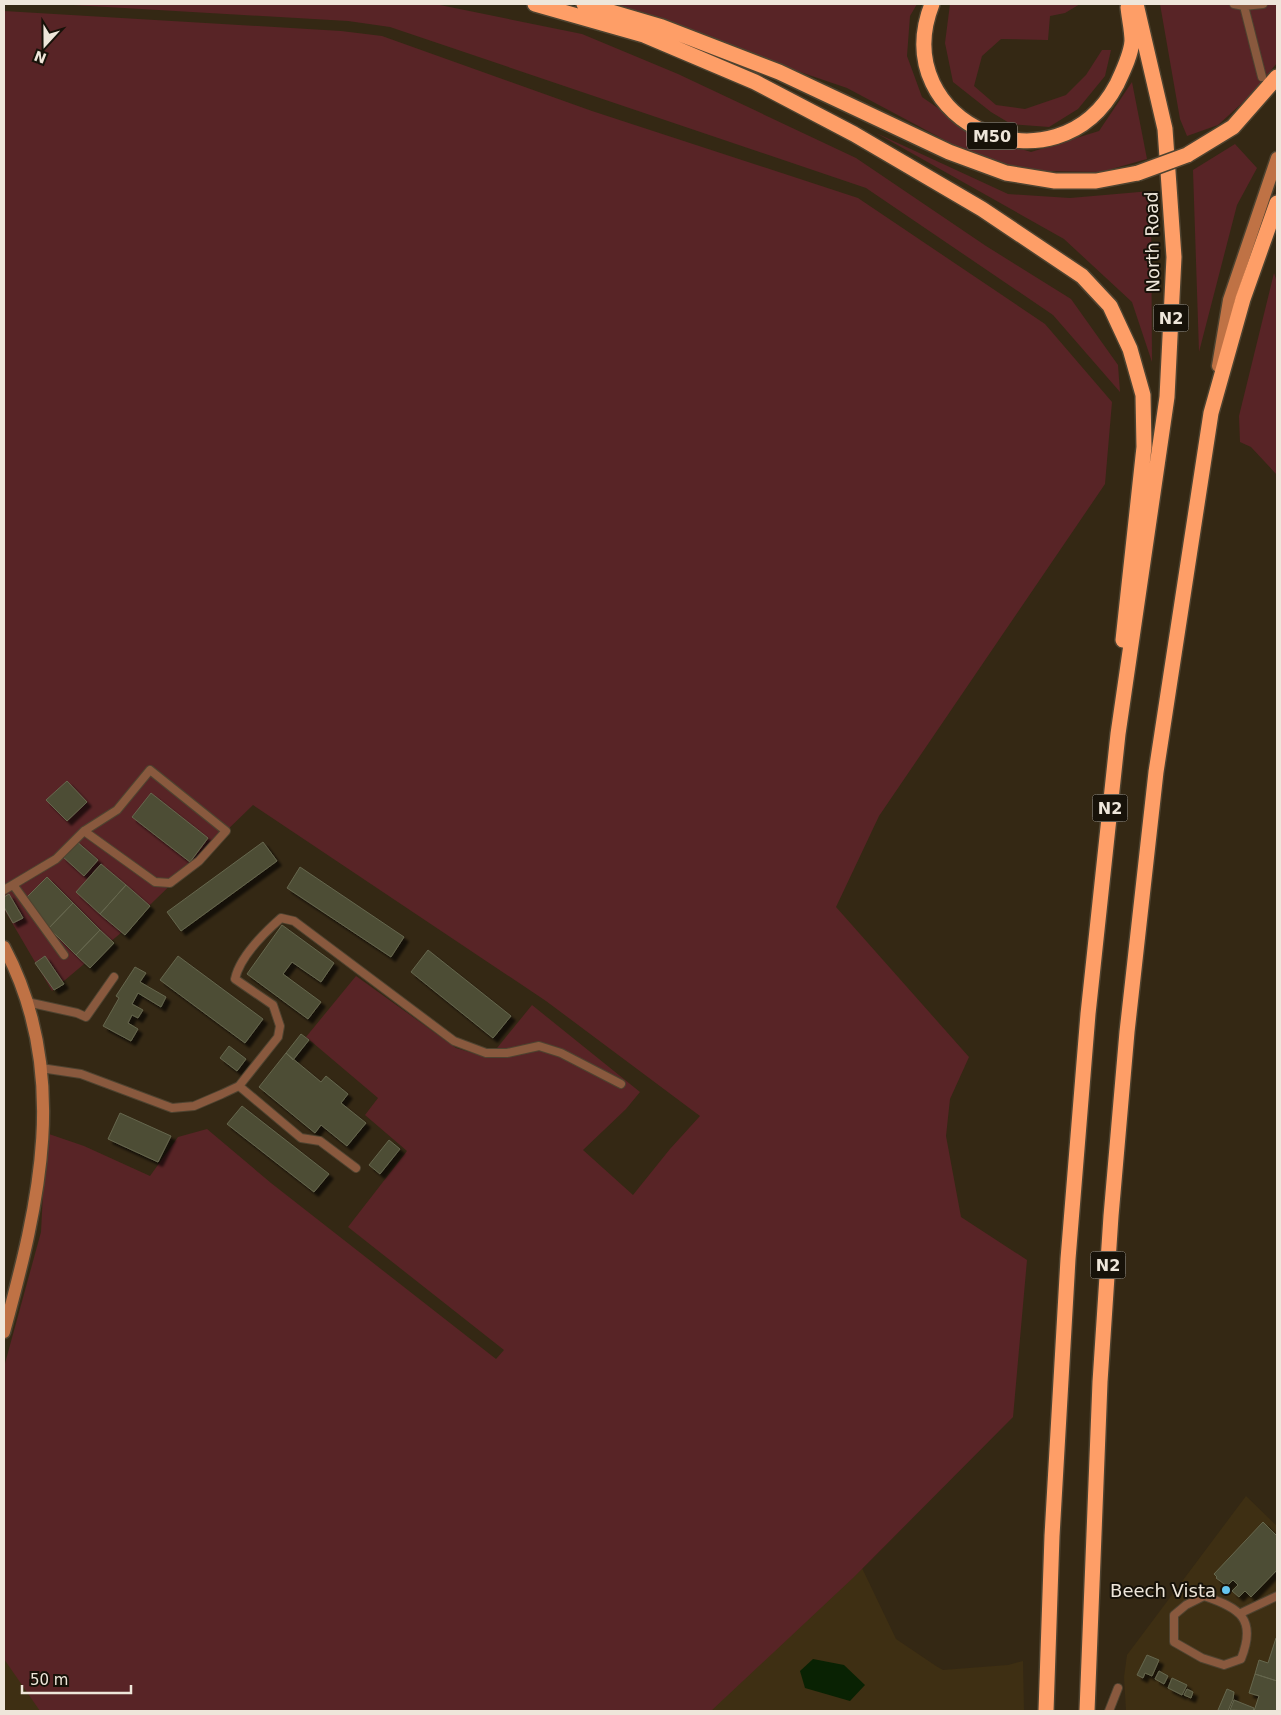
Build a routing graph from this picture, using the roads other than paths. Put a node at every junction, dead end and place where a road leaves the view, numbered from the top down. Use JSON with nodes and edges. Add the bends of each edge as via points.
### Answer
{"nodes":[{"id":1,"x":535,"y":4,"type":"edge"},
{"id":2,"x":584,"y":4,"type":"edge"},
{"id":3,"x":932,"y":4,"type":"edge"},
{"id":4,"x":1128,"y":4,"type":"edge"},
{"id":5,"x":1136,"y":4,"type":"edge"},
{"id":6,"x":1234,"y":4,"type":"edge"},
{"id":7,"x":1263,"y":4,"type":"edge"},
{"id":8,"x":1244,"y":6,"type":"junction"},
{"id":9,"x":1270,"y":77,"type":"edge"},
{"id":10,"x":1277,"y":158,"type":"edge"},
{"id":11,"x":1277,"y":202,"type":"edge"},
{"id":12,"x":1211,"y":413,"type":"junction"},
{"id":13,"x":1118,"y":734,"type":"junction"},
{"id":14,"x":84,"y":832,"type":"junction"},
{"id":15,"x":14,"y":886,"type":"junction"},
{"id":16,"x":4,"y":890,"type":"edge"},
{"id":17,"x":4,"y":947,"type":"edge"},
{"id":18,"x":64,"y":955,"type":"dead end"},
{"id":19,"x":114,"y":977,"type":"dead end"},
{"id":20,"x":27,"y":1002,"type":"junction"},
{"id":21,"x":40,"y":1068,"type":"junction"},
{"id":22,"x":621,"y":1084,"type":"dead end"},
{"id":23,"x":239,"y":1086,"type":"junction"},
{"id":24,"x":356,"y":1168,"type":"dead end"},
{"id":25,"x":4,"y":1332,"type":"edge"},
{"id":26,"x":1277,"y":1596,"type":"edge"},
{"id":27,"x":1241,"y":1613,"type":"junction"},
{"id":28,"x":1118,"y":1688,"type":"dead end"},
{"id":29,"x":1046,"y":1711,"type":"edge"},
{"id":30,"x":1087,"y":1711,"type":"edge"},
{"id":31,"x":1110,"y":1711,"type":"edge"}],
"edges":[{"from":1,"to":13,"type":"highway","via":[[644,35],[755,82],[854,134],[982,209],[1082,276],[1110,306],[1130,349],[1143,395],[1144,447],[1124,619]]},
{"from":2,"to":9,"type":"highway","number":"M50","bridge":true,"via":[[662,27],[779,72],[949,152],[1006,172],[1063,181],[1096,181],[1138,173],[1187,155],[1233,127]]},
{"from":3,"to":4,"type":"highway","number":"M50","via":[[923,35],[926,64],[935,87],[949,108],[968,124],[990,135],[1019,142],[1067,133],[1091,118],[1110,97],[1124,69],[1132,42]]},
{"from":5,"to":13,"type":"highway","name":"North Road","number":"N2","via":[[1165,129],[1174,257],[1167,397]]},
{"from":6,"to":8,"type":"lane"},
{"from":7,"to":8,"type":"lane"},
{"from":8,"to":9,"type":"lane"},
{"from":10,"to":12,"type":"main road","via":[[1229,300]]},
{"from":11,"to":12,"type":"highway","via":[[1243,299]]},
{"from":12,"to":30,"type":"highway","number":"N2","via":[[1156,772],[1127,1032],[1100,1382]]},
{"from":13,"to":29,"type":"highway","number":"N2","via":[[1089,1004],[1068,1260],[1052,1536]]},
{"from":14,"to":14,"type":"lane","via":[[155,882],[170,883],[199,861],[226,831],[150,770],[117,810]]},
{"from":14,"to":15,"type":"lane","via":[[56,859]]},
{"from":15,"to":16,"type":"lane"},
{"from":15,"to":18,"type":"lane"},
{"from":17,"to":20,"type":"main road"},
{"from":19,"to":20,"type":"lane","via":[[86,1016]]},
{"from":20,"to":21,"type":"main road"},
{"from":21,"to":23,"type":"lane","via":[[81,1074],[172,1108],[194,1106]]},
{"from":21,"to":25,"type":"main road","via":[[41,1164],[28,1239]]},
{"from":22,"to":23,"type":"lane","via":[[561,1053],[539,1046],[507,1053],[486,1053],[454,1041],[294,921],[281,918],[238,968],[235,979],[274,1005],[280,1026],[278,1037]]},
{"from":23,"to":24,"type":"lane","via":[[300,1138],[320,1141]]},
{"from":26,"to":27,"type":"lane"},
{"from":27,"to":27,"type":"lane","via":[[1228,1604],[1204,1596],[1174,1615],[1174,1642],[1202,1658],[1224,1665],[1240,1659],[1247,1644]]},
{"from":28,"to":31,"type":"lane"}]}
